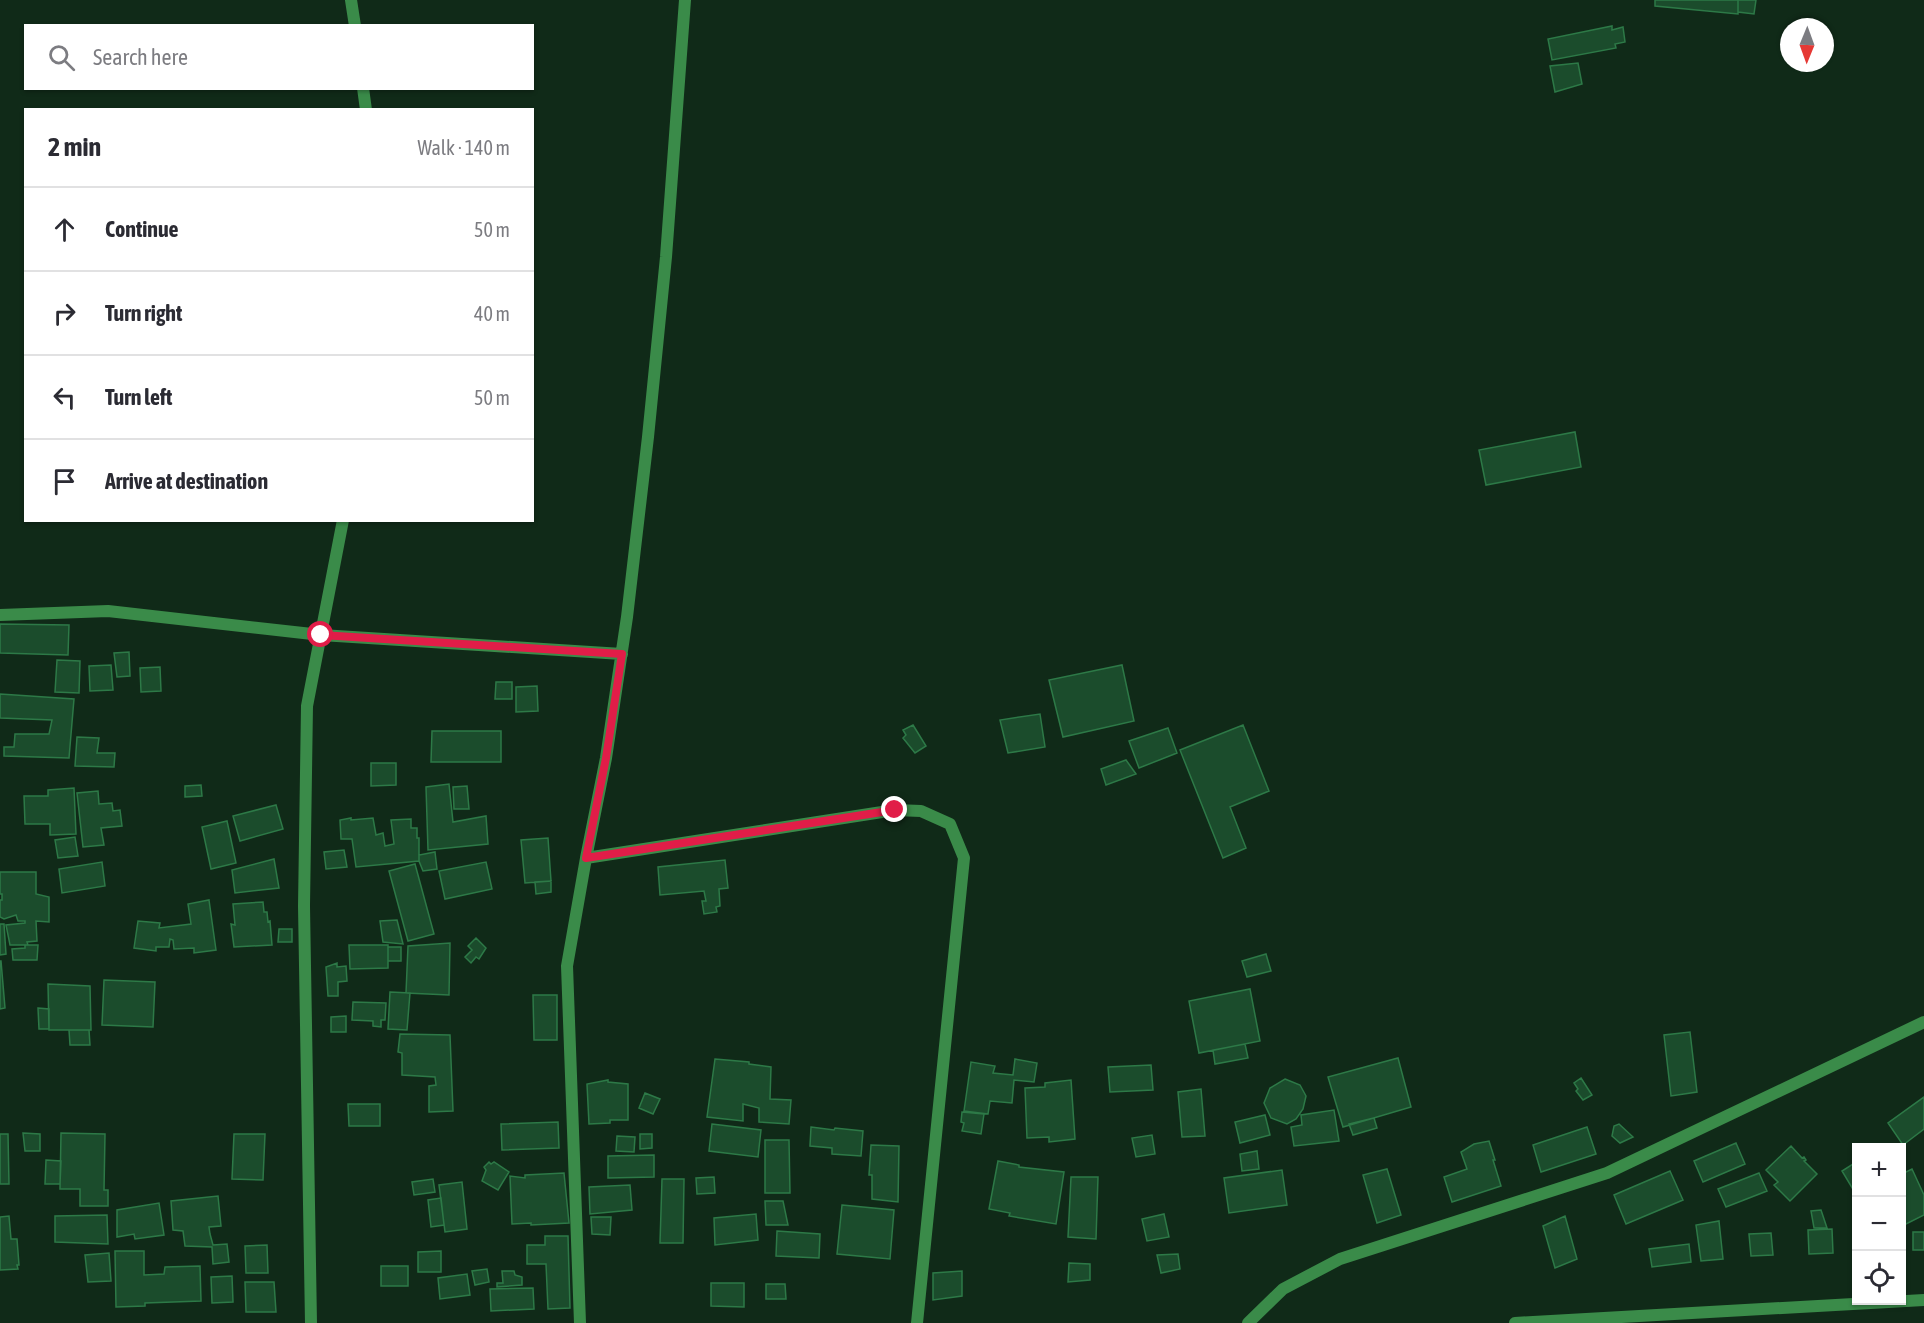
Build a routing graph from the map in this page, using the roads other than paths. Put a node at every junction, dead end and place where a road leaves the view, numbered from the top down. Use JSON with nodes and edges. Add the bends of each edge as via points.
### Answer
{"nodes":[{"id":1,"x":351,"y":0,"type":"edge"},
{"id":2,"x":685,"y":0,"type":"edge"},
{"id":3,"x":355,"y":24,"type":"edge"},
{"id":4,"x":363,"y":90,"type":"edge"},
{"id":5,"x":366,"y":108,"type":"edge"},
{"id":6,"x":343,"y":522,"type":"edge"},
{"id":7,"x":0,"y":615,"type":"edge"},
{"id":8,"x":321,"y":635,"type":"junction"},
{"id":9,"x":622,"y":654,"type":"junction"},
{"id":10,"x":586,"y":858,"type":"junction"},
{"id":11,"x":1924,"y":1022,"type":"edge"},
{"id":12,"x":1924,"y":1300,"type":"edge"},
{"id":13,"x":311,"y":1323,"type":"edge"},
{"id":14,"x":580,"y":1323,"type":"edge"},
{"id":15,"x":917,"y":1323,"type":"edge"},
{"id":16,"x":1248,"y":1323,"type":"edge"},
{"id":17,"x":1515,"y":1323,"type":"edge"}],
"edges":[{"from":1,"to":3,"type":"street"},
{"from":2,"to":9,"type":"street","via":[[666,257]]},
{"from":4,"to":5,"type":"street"},
{"from":6,"to":8,"type":"street"},
{"from":7,"to":8,"type":"street","via":[[108,611]]},
{"from":8,"to":9,"type":"street"},
{"from":8,"to":13,"type":"street","via":[[307,706]]},
{"from":9,"to":10,"type":"street"},
{"from":10,"to":14,"type":"street","via":[[567,966]]},
{"from":10,"to":15,"type":"street","via":[[895,810],[921,811],[950,824],[964,858]]},
{"from":11,"to":16,"type":"street","via":[[1607,1173],[1340,1259],[1283,1289]]},
{"from":12,"to":17,"type":"street"}]}
